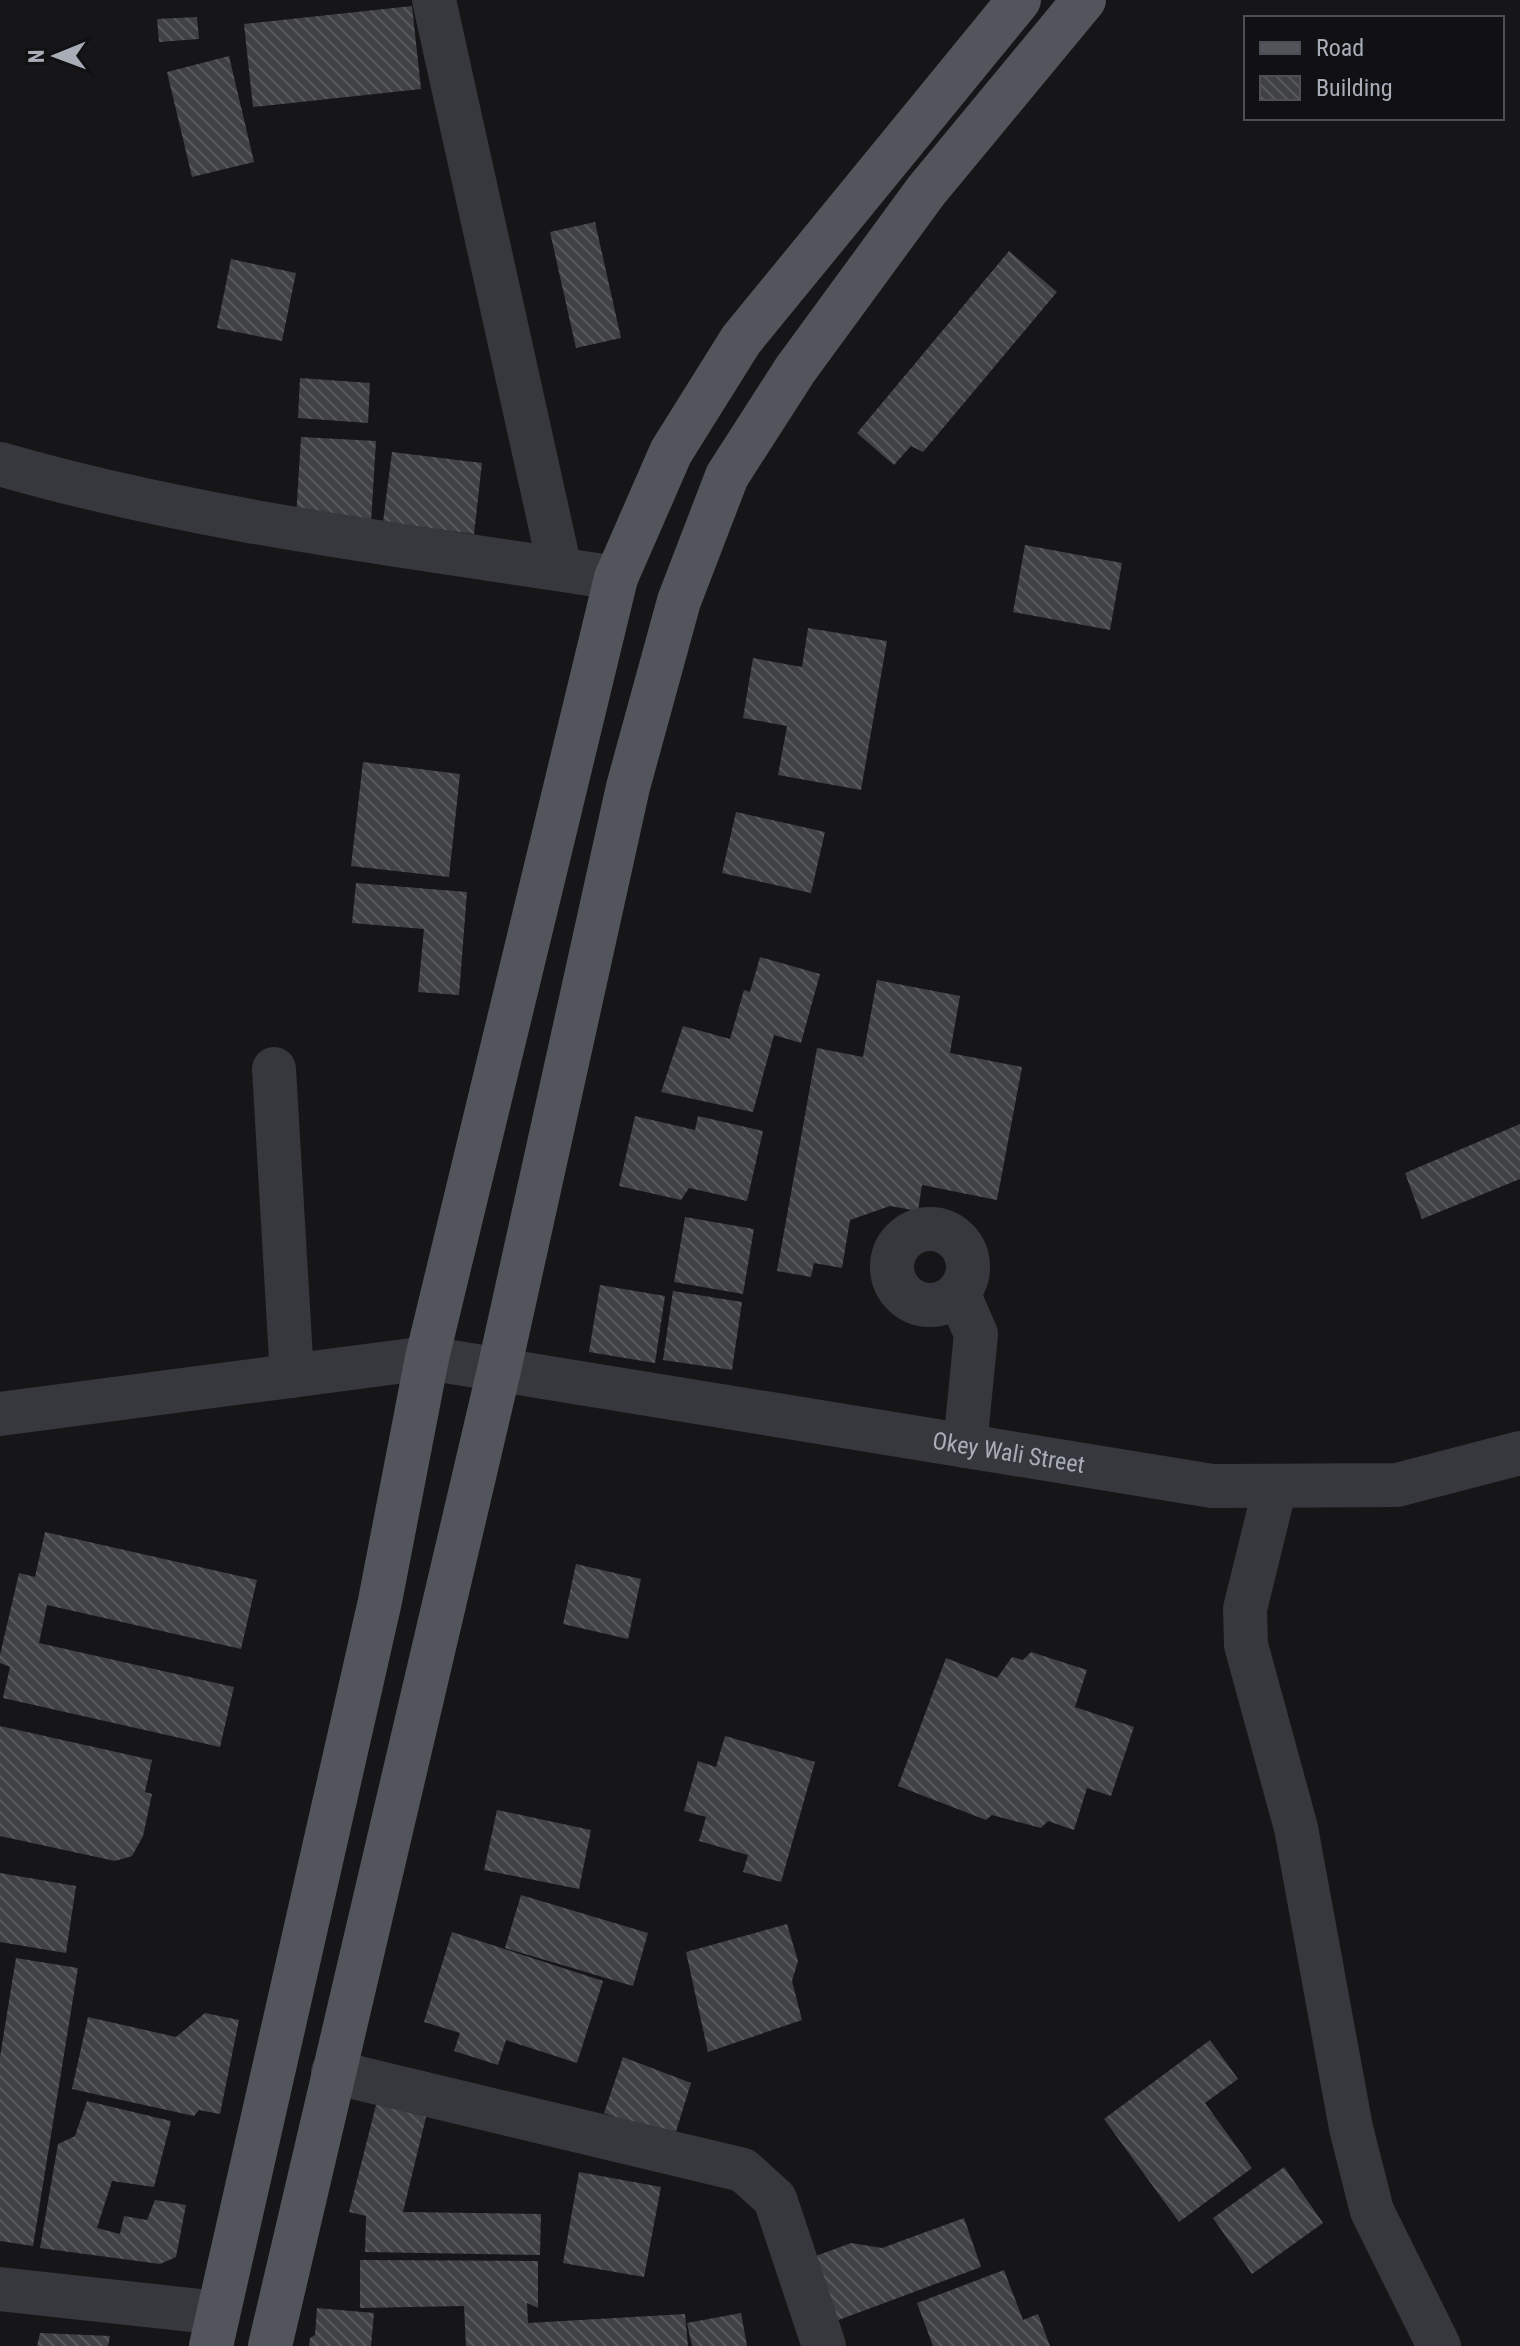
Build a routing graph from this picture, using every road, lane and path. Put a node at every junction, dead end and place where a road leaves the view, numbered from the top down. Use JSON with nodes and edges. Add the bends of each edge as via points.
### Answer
{"nodes":[{"id":1,"x":434,"y":0,"type":"edge"},
{"id":2,"x":1019,"y":0,"type":"edge"},
{"id":3,"x":1084,"y":0,"type":"edge"},
{"id":4,"x":0,"y":464,"type":"edge"},
{"id":5,"x":560,"y":569,"type":"junction"},
{"id":6,"x":616,"y":578,"type":"junction"},
{"id":7,"x":274,"y":1069,"type":"dead end"},
{"id":8,"x":959,"y":1295,"type":"dead end"},
{"id":9,"x":427,"y":1358,"type":"junction"},
{"id":10,"x":499,"y":1370,"type":"junction"},
{"id":11,"x":292,"y":1376,"type":"junction"},
{"id":12,"x":0,"y":1414,"type":"edge"},
{"id":13,"x":965,"y":1446,"type":"junction"},
{"id":14,"x":1520,"y":1453,"type":"edge"},
{"id":15,"x":1275,"y":1487,"type":"junction"},
{"id":16,"x":333,"y":2072,"type":"junction"},
{"id":17,"x":0,"y":2289,"type":"edge"},
{"id":18,"x":214,"y":2330,"type":"edge"},
{"id":19,"x":270,"y":2346,"type":"edge"},
{"id":20,"x":824,"y":2346,"type":"edge"},
{"id":21,"x":1439,"y":2346,"type":"edge"}],
"edges":[{"from":1,"to":5,"type":"street"},
{"from":2,"to":6,"type":"main road","via":[[741,340],[671,452]]},
{"from":3,"to":10,"type":"main road","via":[[926,191],[795,370],[727,476],[679,601],[628,787]]},
{"from":4,"to":5,"type":"street","via":[[72,485],[312,531]]},
{"from":5,"to":6,"type":"street"},
{"from":6,"to":9,"type":"main road"},
{"from":7,"to":11,"type":"street"},
{"from":8,"to":13,"type":"street","via":[[976,1334]]},
{"from":9,"to":10,"type":"street","name":"Okey Wali Street"},
{"from":9,"to":11,"type":"street","name":"Okey Wali Street"},
{"from":9,"to":18,"type":"main road","via":[[377,1617]]},
{"from":10,"to":13,"type":"street","name":"Okey Wali Street"},
{"from":10,"to":16,"type":"main road"},
{"from":11,"to":12,"type":"street","name":"Okey Wali Street"},
{"from":13,"to":15,"type":"street","name":"Okey Wali Street","via":[[1212,1486]]},
{"from":14,"to":15,"type":"street","name":"Okey Wali Street","via":[[1397,1485]]},
{"from":15,"to":21,"type":"street","via":[[1245,1609],[1246,1645],[1296,1828],[1351,2128],[1372,2211]]},
{"from":16,"to":19,"type":"main road"},
{"from":16,"to":20,"type":"street","via":[[743,2170],[775,2199]]},
{"from":17,"to":18,"type":"street"}]}
